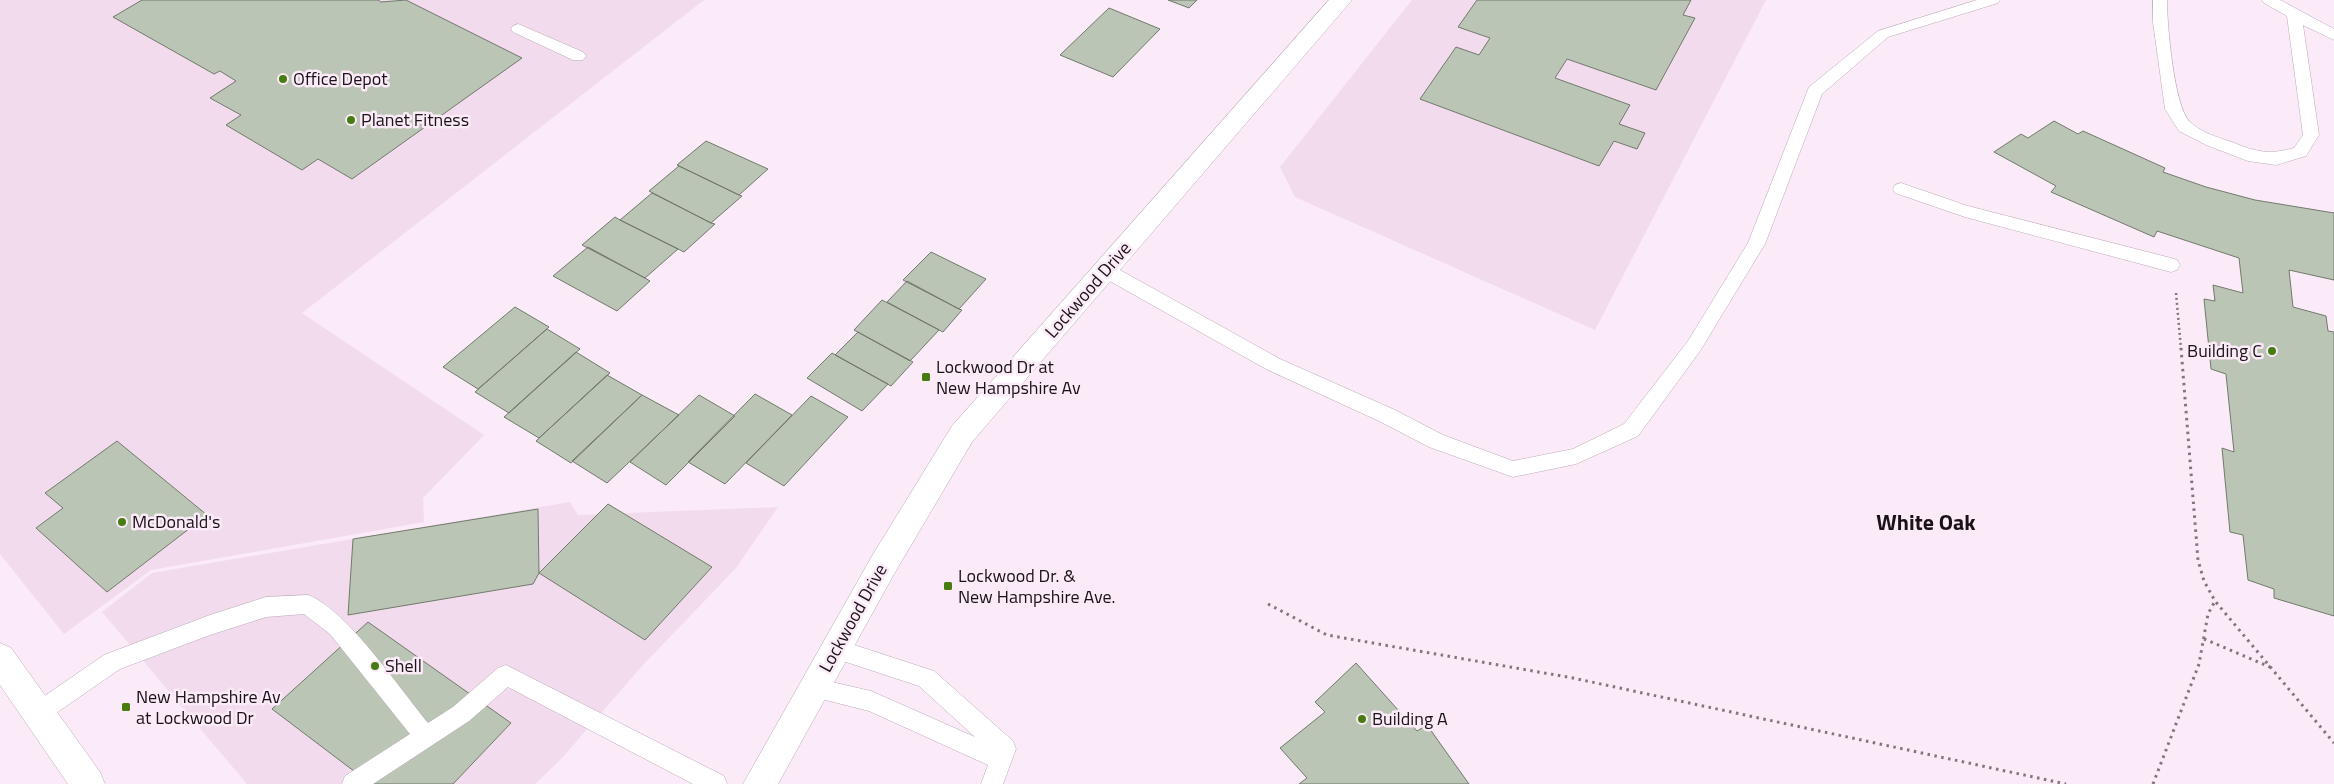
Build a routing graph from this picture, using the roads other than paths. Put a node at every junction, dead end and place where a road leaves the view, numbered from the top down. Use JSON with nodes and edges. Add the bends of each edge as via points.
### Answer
{"nodes":[{"id":1,"x":1341,"y":0,"type":"edge"},
{"id":2,"x":1993,"y":0,"type":"edge"},
{"id":3,"x":2160,"y":0,"type":"edge"},
{"id":4,"x":2269,"y":0,"type":"edge"},
{"id":5,"x":2294,"y":13,"type":"junction"},
{"id":6,"x":518,"y":29,"type":"dead end"},
{"id":7,"x":2334,"y":35,"type":"edge"},
{"id":8,"x":578,"y":56,"type":"dead end"},
{"id":9,"x":1901,"y":189,"type":"dead end"},
{"id":10,"x":2170,"y":265,"type":"road end"},
{"id":11,"x":1105,"y":270,"type":"junction"},
{"id":12,"x":836,"y":649,"type":"junction"},
{"id":13,"x":0,"y":658,"type":"edge"},
{"id":14,"x":814,"y":688,"type":"junction"},
{"id":15,"x":38,"y":713,"type":"junction"},
{"id":16,"x":426,"y":737,"type":"junction"},
{"id":17,"x":1003,"y":754,"type":"junction"},
{"id":18,"x":88,"y":784,"type":"edge"},
{"id":19,"x":353,"y":784,"type":"edge"},
{"id":20,"x":716,"y":784,"type":"edge"},
{"id":21,"x":760,"y":784,"type":"edge"},
{"id":22,"x":992,"y":784,"type":"edge"}],
"edges":[{"from":1,"to":11,"type":"street","name":"Lockwood Drive"},
{"from":2,"to":11,"type":"lane","via":[[1883,34],[1815,90],[1756,244],[1694,346],[1631,430],[1576,456],[1513,469],[1436,441],[1273,364]]},
{"from":3,"to":5,"type":"lane","via":[[2160,22],[2173,110],[2185,127],[2248,155],[2276,159],[2300,152],[2311,135]]},
{"from":4,"to":5,"type":"lane"},
{"from":5,"to":7,"type":"lane"},
{"from":6,"to":8,"type":"lane"},
{"from":9,"to":10,"type":"lane","via":[[1965,211]]},
{"from":11,"to":12,"type":"street","name":"Lockwood Drive","via":[[962,434]]},
{"from":12,"to":14,"type":"street","name":"Lockwood Drive"},
{"from":12,"to":17,"type":"lane","via":[[926,678]]},
{"from":13,"to":15,"type":"street"},
{"from":14,"to":17,"type":"lane","via":[[871,700]]},
{"from":14,"to":21,"type":"street","name":"Lockwood Drive"},
{"from":15,"to":16,"type":"lane","via":[[112,662],[266,607],[308,604],[337,627]]},
{"from":15,"to":18,"type":"street"},
{"from":16,"to":19,"type":"lane"},
{"from":16,"to":20,"type":"lane","via":[[461,714],[506,675]]},
{"from":17,"to":22,"type":"lane"}]}
